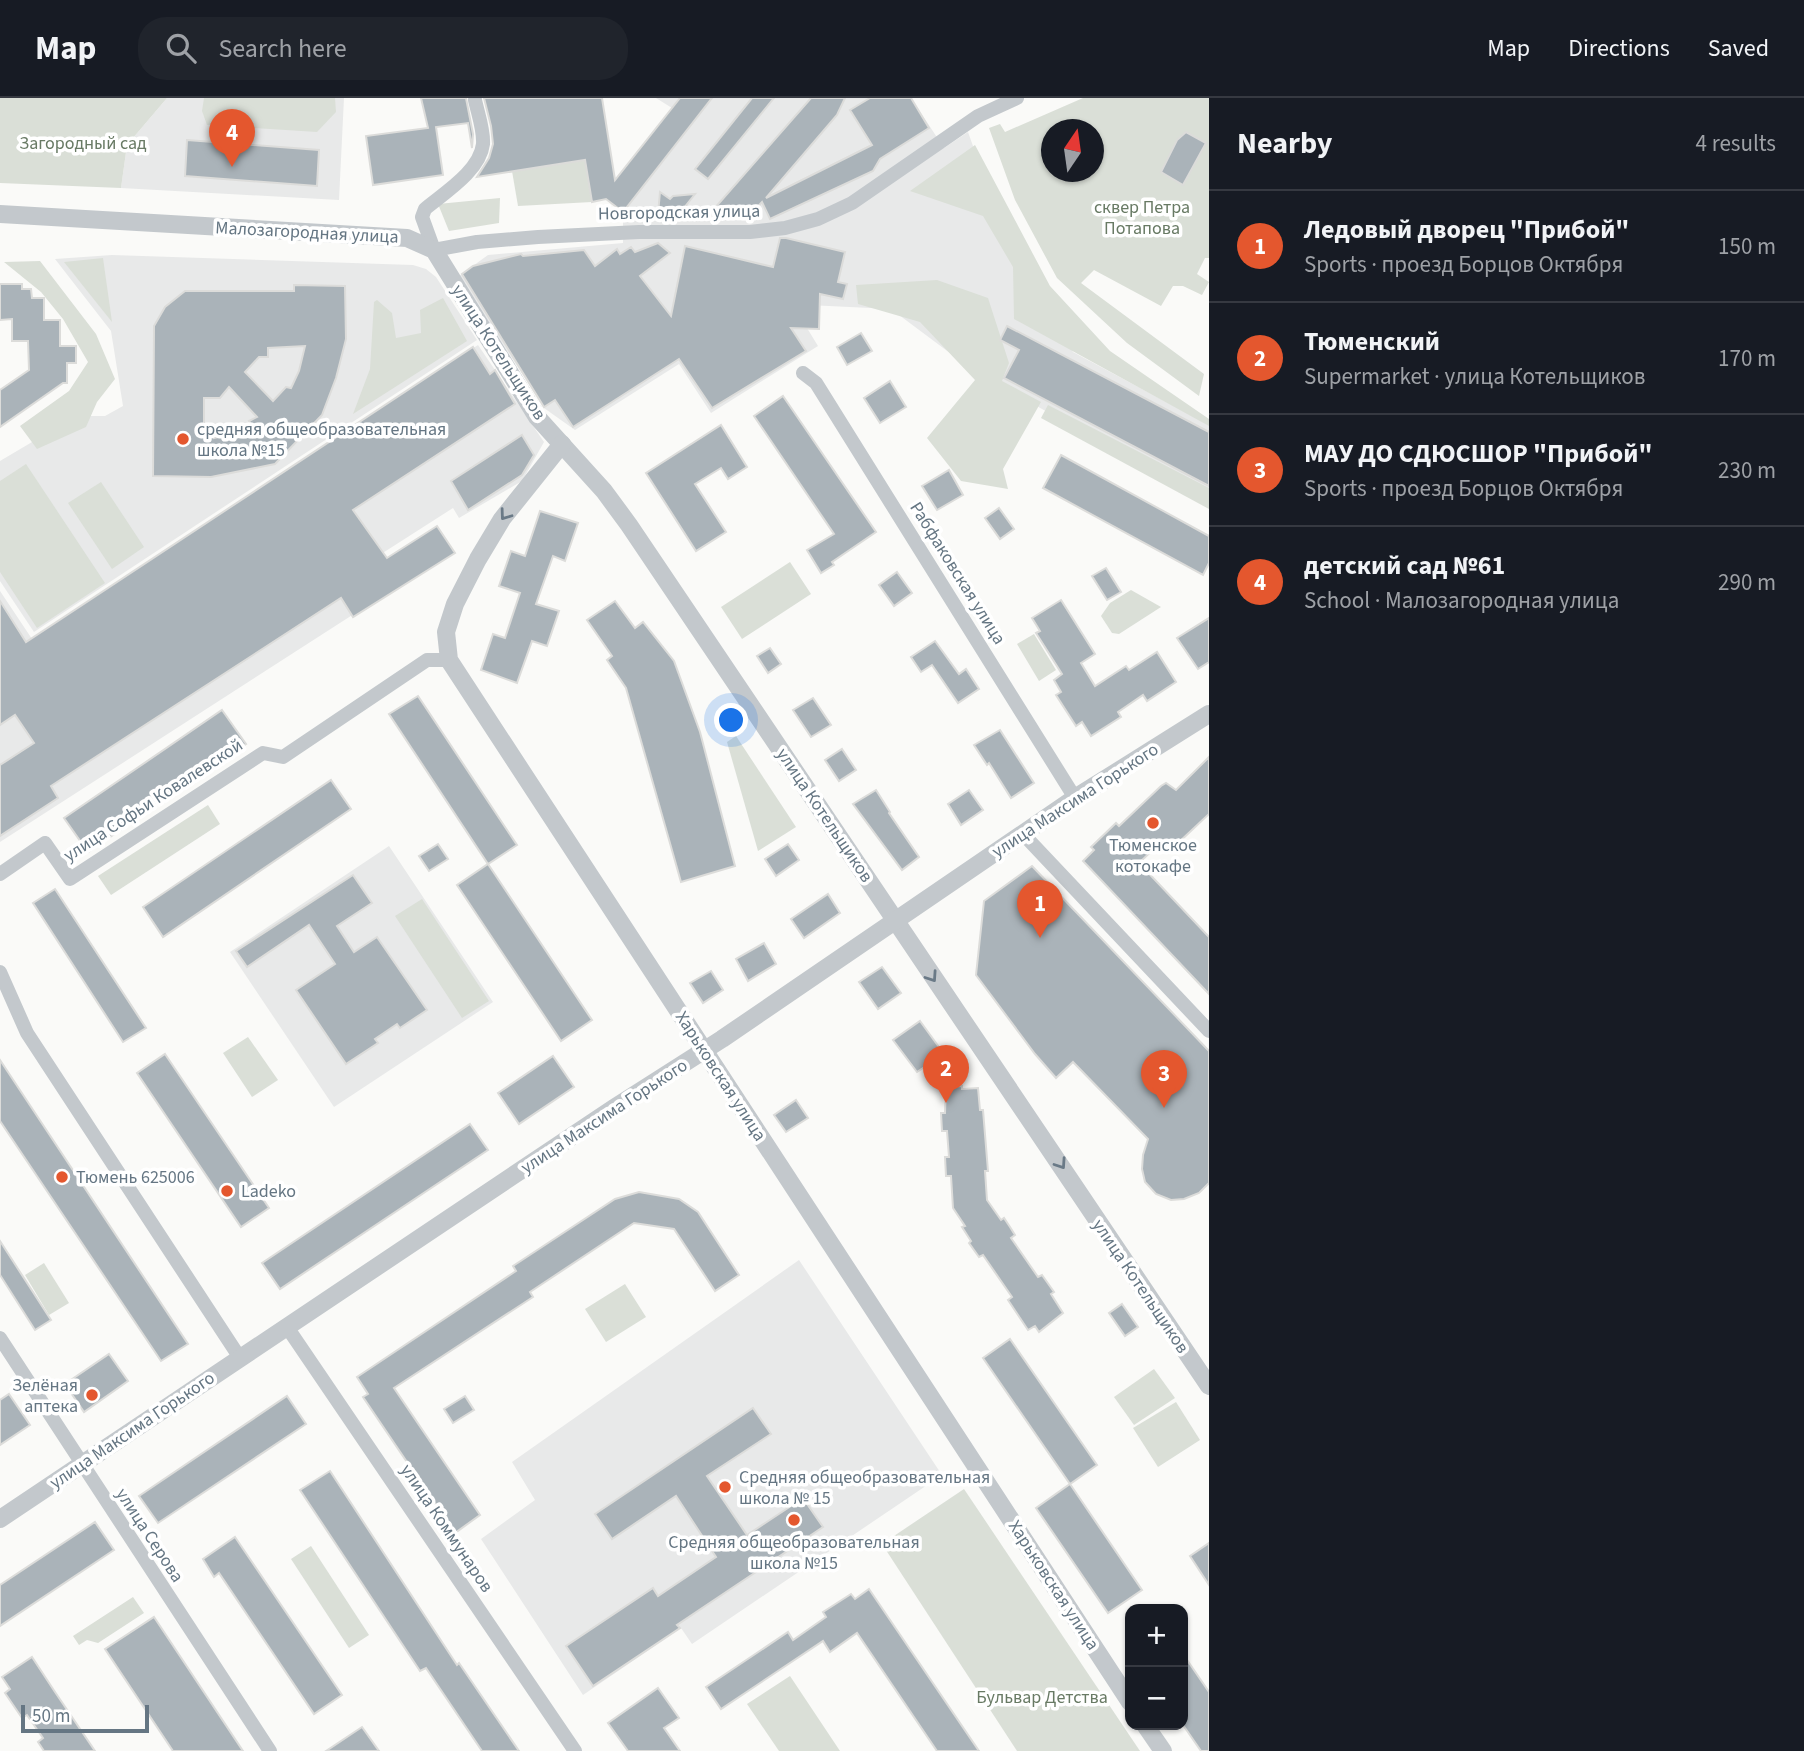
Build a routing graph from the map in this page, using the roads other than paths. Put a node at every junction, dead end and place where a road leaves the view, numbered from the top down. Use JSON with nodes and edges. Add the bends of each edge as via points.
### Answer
{"nodes":[{"id":1,"x":1017,"y":98,"type":"edge"},
{"id":2,"x":475,"y":100,"type":"dead end"},
{"id":3,"x":0,"y":214,"type":"edge"},
{"id":4,"x":434,"y":250,"type":"junction"},
{"id":5,"x":803,"y":373,"type":"dead end"},
{"id":6,"x":562,"y":444,"type":"junction"},
{"id":7,"x":449,"y":660,"type":"junction"},
{"id":8,"x":1209,"y":714,"type":"edge"},
{"id":9,"x":1075,"y":798,"type":"junction"},
{"id":10,"x":1023,"y":834,"type":"junction"},
{"id":11,"x":0,"y":874,"type":"edge"},
{"id":12,"x":894,"y":920,"type":"junction"},
{"id":13,"x":0,"y":972,"type":"edge"},
{"id":14,"x":1209,"y":1031,"type":"edge"},
{"id":15,"x":704,"y":1050,"type":"junction"},
{"id":16,"x":287,"y":1327,"type":"junction"},
{"id":17,"x":0,"y":1338,"type":"edge"},
{"id":18,"x":240,"y":1358,"type":"junction"},
{"id":19,"x":1209,"y":1386,"type":"edge"},
{"id":20,"x":82,"y":1464,"type":"junction"},
{"id":21,"x":0,"y":1519,"type":"edge"},
{"id":22,"x":1125,"y":1694,"type":"edge"},
{"id":23,"x":1148,"y":1730,"type":"edge"},
{"id":24,"x":270,"y":1751,"type":"edge"},
{"id":25,"x":575,"y":1751,"type":"edge"},
{"id":26,"x":1163,"y":1751,"type":"edge"}],
"edges":[{"from":1,"to":4,"type":"street","name":"Новгородская улица","via":[[978,116],[852,203],[785,228],[551,236]]},
{"from":2,"to":4,"type":"street","name":"Малозагородная улица","via":[[483,142],[480,155],[422,217]]},
{"from":3,"to":4,"type":"street","name":"Малозагородная улица","via":[[407,238]]},
{"from":4,"to":6,"type":"street","name":"улица Котельщиков","via":[[537,416]]},
{"from":5,"to":9,"type":"street","name":"Рабфаковская улица","via":[[816,383]]},
{"from":6,"to":7,"type":"street","one_way":true,"via":[[502,519],[472,570],[446,632]]},
{"from":6,"to":12,"type":"street","name":"улица Котельщиков","via":[[629,525]]},
{"from":7,"to":11,"type":"street","name":"улица Софьи Ковалевской","via":[[427,660],[283,757],[263,753],[70,879],[45,843]]},
{"from":7,"to":15,"type":"street","name":"Харьковская улица"},
{"from":8,"to":9,"type":"street","name":"улица Максима Горького"},
{"from":9,"to":10,"type":"street","name":"улица Максима Горького"},
{"from":10,"to":12,"type":"street","name":"улица Максима Горького"},
{"from":10,"to":14,"type":"street"},
{"from":12,"to":15,"type":"street","name":"улица Максима Горького"},
{"from":12,"to":19,"type":"street","name":"улица Котельщиков","one_way":true},
{"from":13,"to":18,"type":"street","via":[[27,1032]]},
{"from":15,"to":16,"type":"street","name":"улица Максима Горького"},
{"from":15,"to":22,"type":"street","name":"Харьковская улица"},
{"from":16,"to":18,"type":"street","name":"улица Максима Горького"},
{"from":16,"to":25,"type":"street","name":"улица Коммунаров"},
{"from":17,"to":20,"type":"street","name":"улица Серова"},
{"from":18,"to":20,"type":"street","name":"улица Максима Горького"},
{"from":20,"to":21,"type":"street","name":"улица Максима Горького"},
{"from":20,"to":24,"type":"street","name":"улица Серова"},
{"from":23,"to":26,"type":"street"}]}
